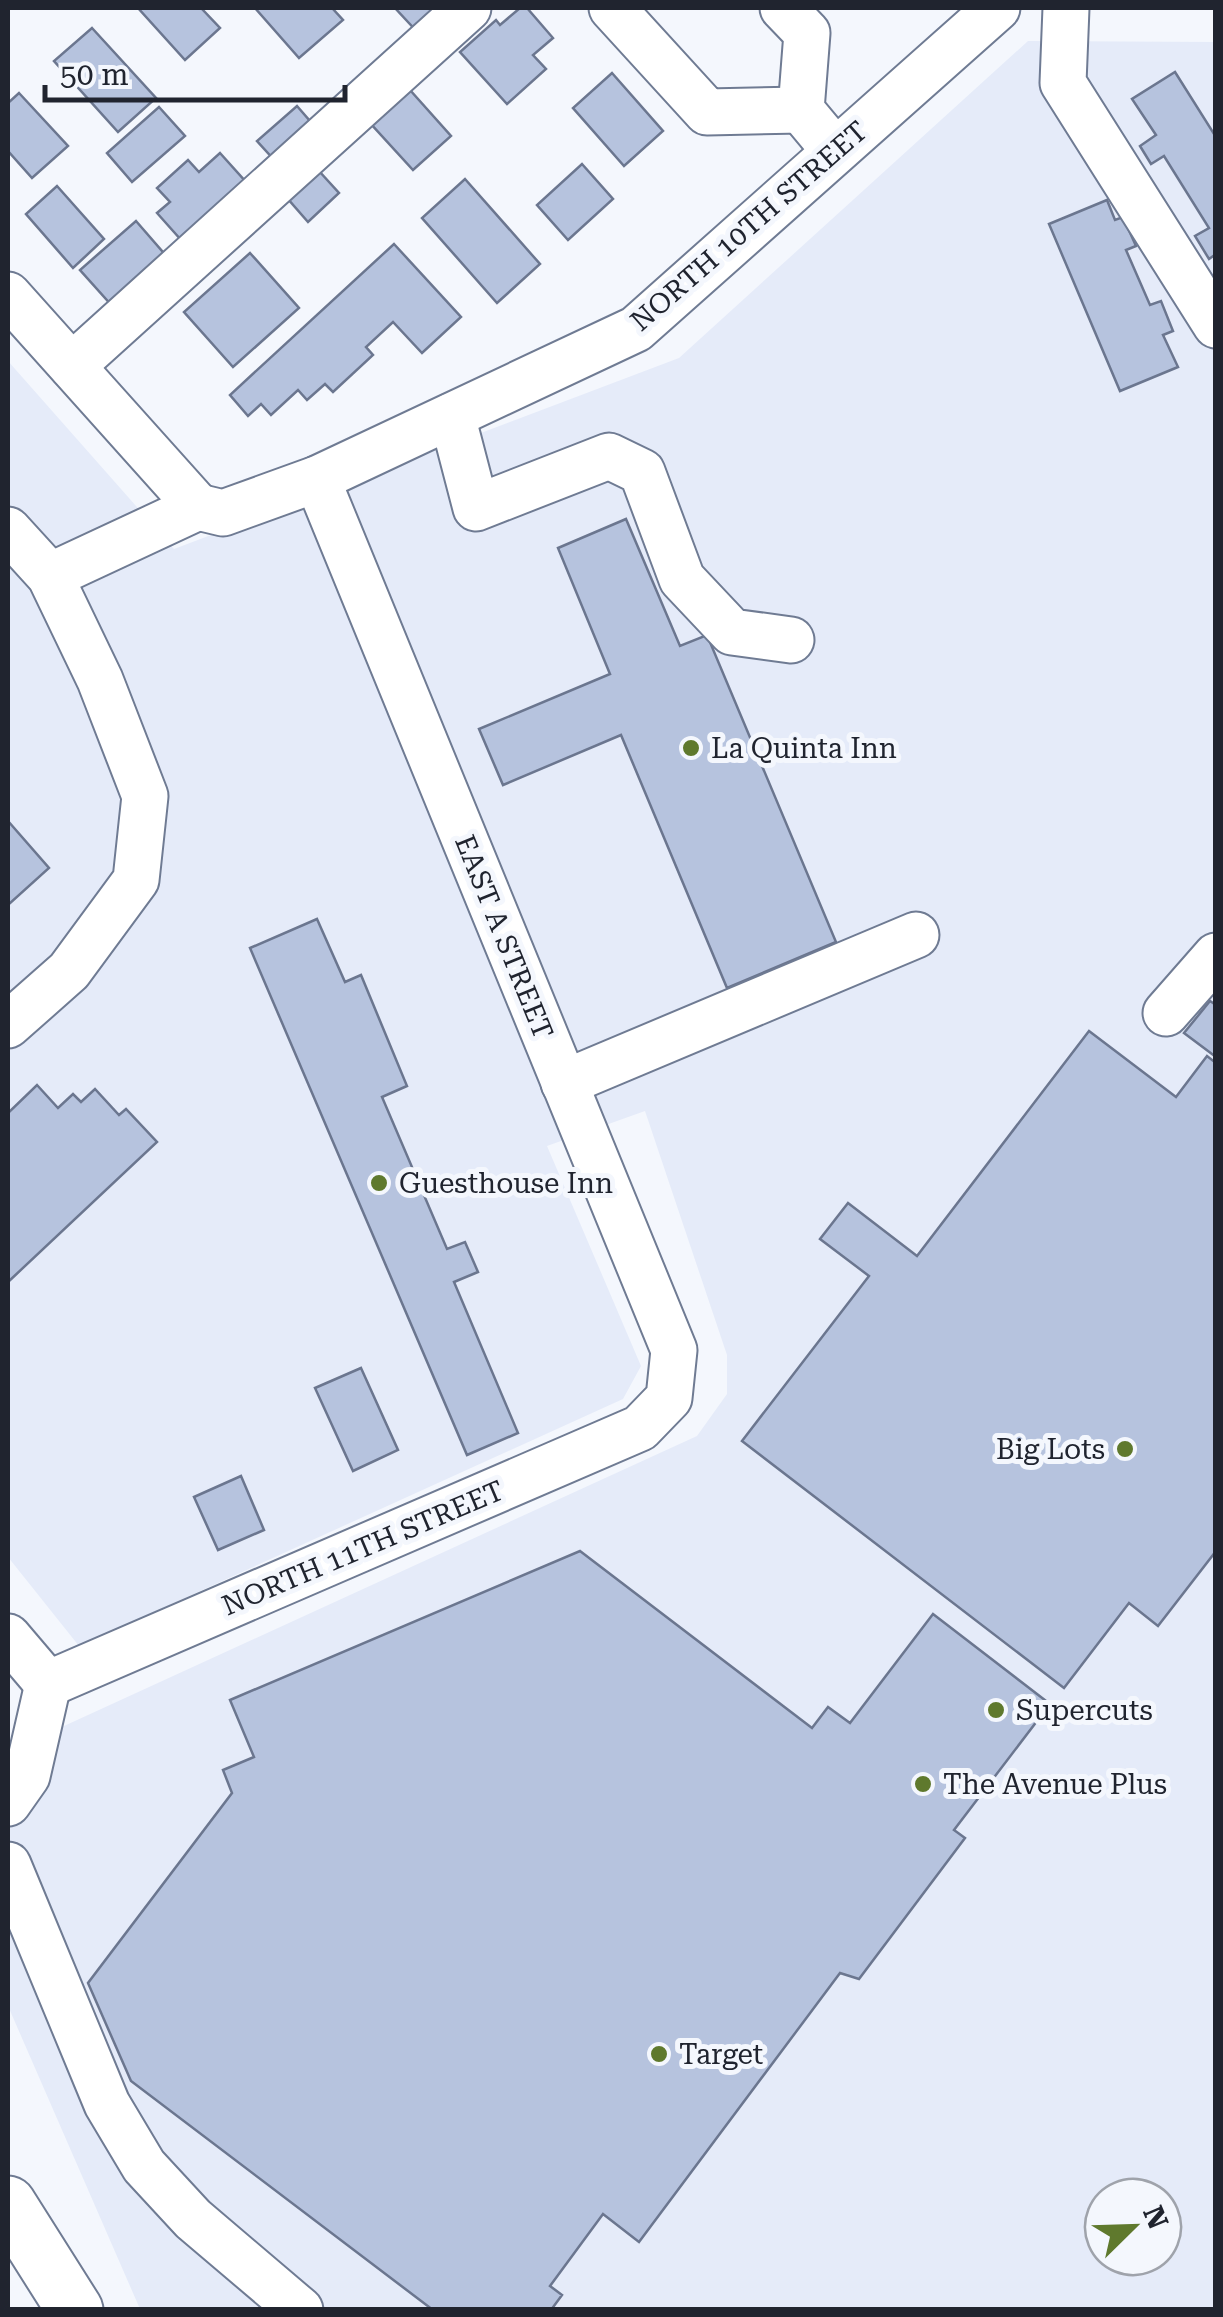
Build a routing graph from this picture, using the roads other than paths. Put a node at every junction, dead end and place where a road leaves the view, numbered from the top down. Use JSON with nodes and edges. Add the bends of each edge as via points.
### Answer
{"nodes":[{"id":1,"x":468,"y":8,"type":"edge"},
{"id":2,"x":612,"y":8,"type":"edge"},
{"id":3,"x":784,"y":8,"type":"edge"},
{"id":4,"x":997,"y":8,"type":"edge"},
{"id":5,"x":1066,"y":8,"type":"edge"},
{"id":6,"x":801,"y":110,"type":"junction"},
{"id":7,"x":835,"y":151,"type":"junction"},
{"id":8,"x":8,"y":295,"type":"edge"},
{"id":9,"x":1216,"y":325,"type":"edge"},
{"id":10,"x":72,"y":366,"type":"junction"},
{"id":11,"x":452,"y":416,"type":"junction"},
{"id":12,"x":316,"y":479,"type":"junction"},
{"id":13,"x":198,"y":507,"type":"junction"},
{"id":14,"x":8,"y":530,"type":"edge"},
{"id":15,"x":50,"y":576,"type":"junction"},
{"id":16,"x":791,"y":640,"type":"dead end"},
{"id":17,"x":916,"y":935,"type":"dead end"},
{"id":18,"x":1216,"y":956,"type":"edge"},
{"id":19,"x":1166,"y":1014,"type":"dead end"},
{"id":20,"x":8,"y":1026,"type":"edge"},
{"id":21,"x":564,"y":1083,"type":"junction"},
{"id":22,"x":669,"y":1398,"type":"joint"},
{"id":23,"x":8,"y":1637,"type":"edge"},
{"id":24,"x":48,"y":1684,"type":"junction"},
{"id":25,"x":8,"y":1802,"type":"edge"},
{"id":26,"x":8,"y":1865,"type":"edge"},
{"id":27,"x":8,"y":2204,"type":"edge"},
{"id":28,"x":75,"y":2310,"type":"edge"},
{"id":29,"x":300,"y":2310,"type":"edge"}],
"edges":[{"from":1,"to":10,"type":"street"},
{"from":2,"to":6,"type":"street","via":[[706,112]]},
{"from":3,"to":6,"type":"street","via":[[807,33]]},
{"from":4,"to":7,"type":"street","name":"NORTH 10TH STREET"},
{"from":5,"to":9,"type":"street","via":[[1063,83]]},
{"from":6,"to":7,"type":"street"},
{"from":7,"to":11,"type":"street","name":"NORTH 10TH STREET","via":[[636,329]]},
{"from":8,"to":10,"type":"street"},
{"from":10,"to":13,"type":"street"},
{"from":11,"to":12,"type":"street","name":"NORTH 10TH STREET"},
{"from":11,"to":16,"type":"street","via":[[476,508],[609,456],[642,472],[682,579],[732,632]]},
{"from":12,"to":13,"type":"street","name":"NORTH 10TH STREET","via":[[222,513]]},
{"from":12,"to":21,"type":"street","name":"EAST A STREET"},
{"from":13,"to":15,"type":"street"},
{"from":14,"to":15,"type":"street"},
{"from":15,"to":20,"type":"street","via":[[145,796],[136,880],[69,971]]},
{"from":17,"to":21,"type":"street"},
{"from":18,"to":19,"type":"street"},
{"from":21,"to":22,"type":"street","name":"EAST A STREET","via":[[674,1350]]},
{"from":22,"to":24,"type":"street","name":"NORTH 11TH STREET","via":[[640,1428]]},
{"from":23,"to":24,"type":"street"},
{"from":24,"to":25,"type":"street","via":[[28,1776]]},
{"from":26,"to":29,"type":"street","via":[[107,2104],[144,2166],[193,2219]]},
{"from":27,"to":28,"type":"highway"}]}
